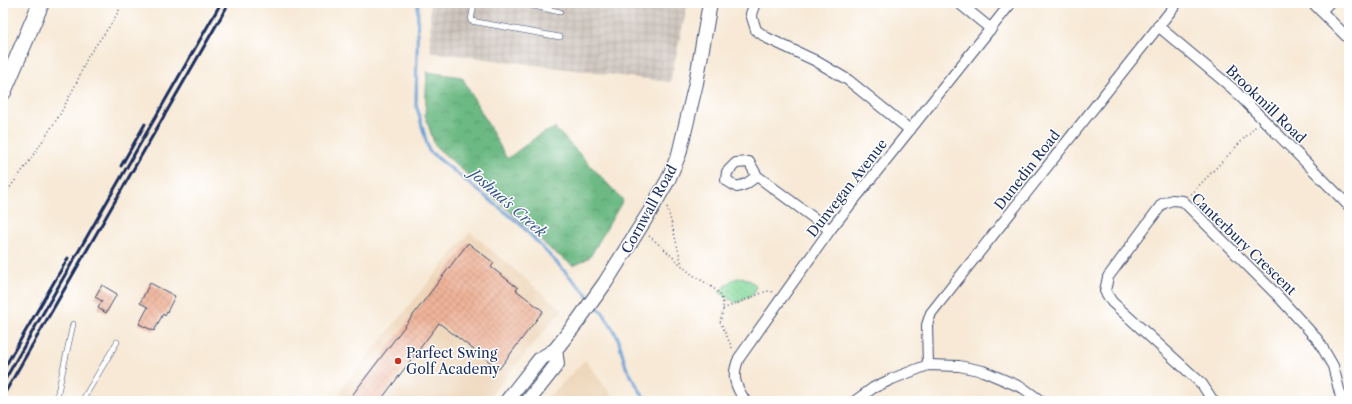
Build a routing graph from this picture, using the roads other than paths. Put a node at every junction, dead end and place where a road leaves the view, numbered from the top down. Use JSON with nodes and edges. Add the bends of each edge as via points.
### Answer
{"nodes":[{"id":1,"x":41,"y":3,"type":"edge"},
{"id":2,"x":474,"y":3,"type":"edge"},
{"id":3,"x":521,"y":3,"type":"edge"},
{"id":4,"x":710,"y":3,"type":"edge"},
{"id":5,"x":755,"y":3,"type":"edge"},
{"id":6,"x":959,"y":3,"type":"edge"},
{"id":7,"x":1011,"y":3,"type":"edge"},
{"id":8,"x":1177,"y":3,"type":"edge"},
{"id":9,"x":1313,"y":3,"type":"edge"},
{"id":10,"x":1329,"y":3,"type":"edge"},
{"id":11,"x":1321,"y":11,"type":"junction"},
{"id":12,"x":560,"y":12,"type":"dead end"},
{"id":13,"x":1158,"y":26,"type":"junction"},
{"id":14,"x":991,"y":29,"type":"junction"},
{"id":15,"x":560,"y":37,"type":"dead end"},
{"id":16,"x":1349,"y":39,"type":"edge"},
{"id":17,"x":3,"y":92,"type":"edge"},
{"id":18,"x":910,"y":130,"type":"junction"},
{"id":19,"x":757,"y":176,"type":"dead end"},
{"id":20,"x":1349,"y":206,"type":"edge"},
{"id":21,"x":830,"y":230,"type":"junction"},
{"id":22,"x":73,"y":324,"type":"dead end"},
{"id":23,"x":116,"y":342,"type":"dead end"},
{"id":24,"x":555,"y":350,"type":"junction"},
{"id":25,"x":928,"y":365,"type":"junction"},
{"id":26,"x":1029,"y":398,"type":"edge"},
{"id":27,"x":56,"y":401,"type":"edge"},
{"id":28,"x":82,"y":401,"type":"edge"},
{"id":29,"x":507,"y":401,"type":"edge"},
{"id":30,"x":528,"y":401,"type":"edge"},
{"id":31,"x":745,"y":401,"type":"edge"},
{"id":32,"x":855,"y":401,"type":"edge"},
{"id":33,"x":1041,"y":401,"type":"edge"},
{"id":34,"x":1213,"y":401,"type":"edge"},
{"id":35,"x":1342,"y":401,"type":"edge"}],
"edges":[{"from":1,"to":17,"type":"main road"},
{"from":2,"to":15,"type":"lane","via":[[470,22]]},
{"from":3,"to":12,"type":"lane"},
{"from":4,"to":24,"type":"main road","name":"Cornwall Road","via":[[696,83],[679,154],[662,192],[640,228],[605,283]]},
{"from":5,"to":18,"type":"street","via":[[751,14],[756,30],[848,80]]},
{"from":6,"to":14,"type":"street"},
{"from":7,"to":14,"type":"street","name":"Dunvegan Avenue"},
{"from":8,"to":13,"type":"street","name":"Dunedin Road"},
{"from":9,"to":11,"type":"street"},
{"from":10,"to":11,"type":"street"},
{"from":11,"to":16,"type":"street"},
{"from":13,"to":20,"type":"street","name":"Brookmill Road","via":[[1232,88]]},
{"from":13,"to":25,"type":"street","name":"Dunedin Road","via":[[931,313],[927,325]]},
{"from":14,"to":18,"type":"street","name":"Dunvegan Avenue"},
{"from":18,"to":21,"type":"street","name":"Dunvegan Avenue"},
{"from":19,"to":21,"type":"street"},
{"from":21,"to":31,"type":"street","name":"Dunvegan Avenue","via":[[735,366],[736,386]]},
{"from":22,"to":27,"type":"lane"},
{"from":23,"to":28,"type":"lane"},
{"from":24,"to":29,"type":"main road","name":"Cornwall Road","via":[[540,359]]},
{"from":24,"to":30,"type":"main road","via":[[557,364]]},
{"from":25,"to":26,"type":"street","via":[[959,366],[983,371],[1023,388]]},
{"from":25,"to":32,"type":"street","via":[[873,388]]},
{"from":26,"to":33,"type":"street"},
{"from":34,"to":35,"type":"street","name":"Canterbury Crescent","via":[[1202,384],[1112,302],[1105,290],[1108,277],[1162,204],[1172,200],[1183,201],[1318,340],[1332,366]]}]}
